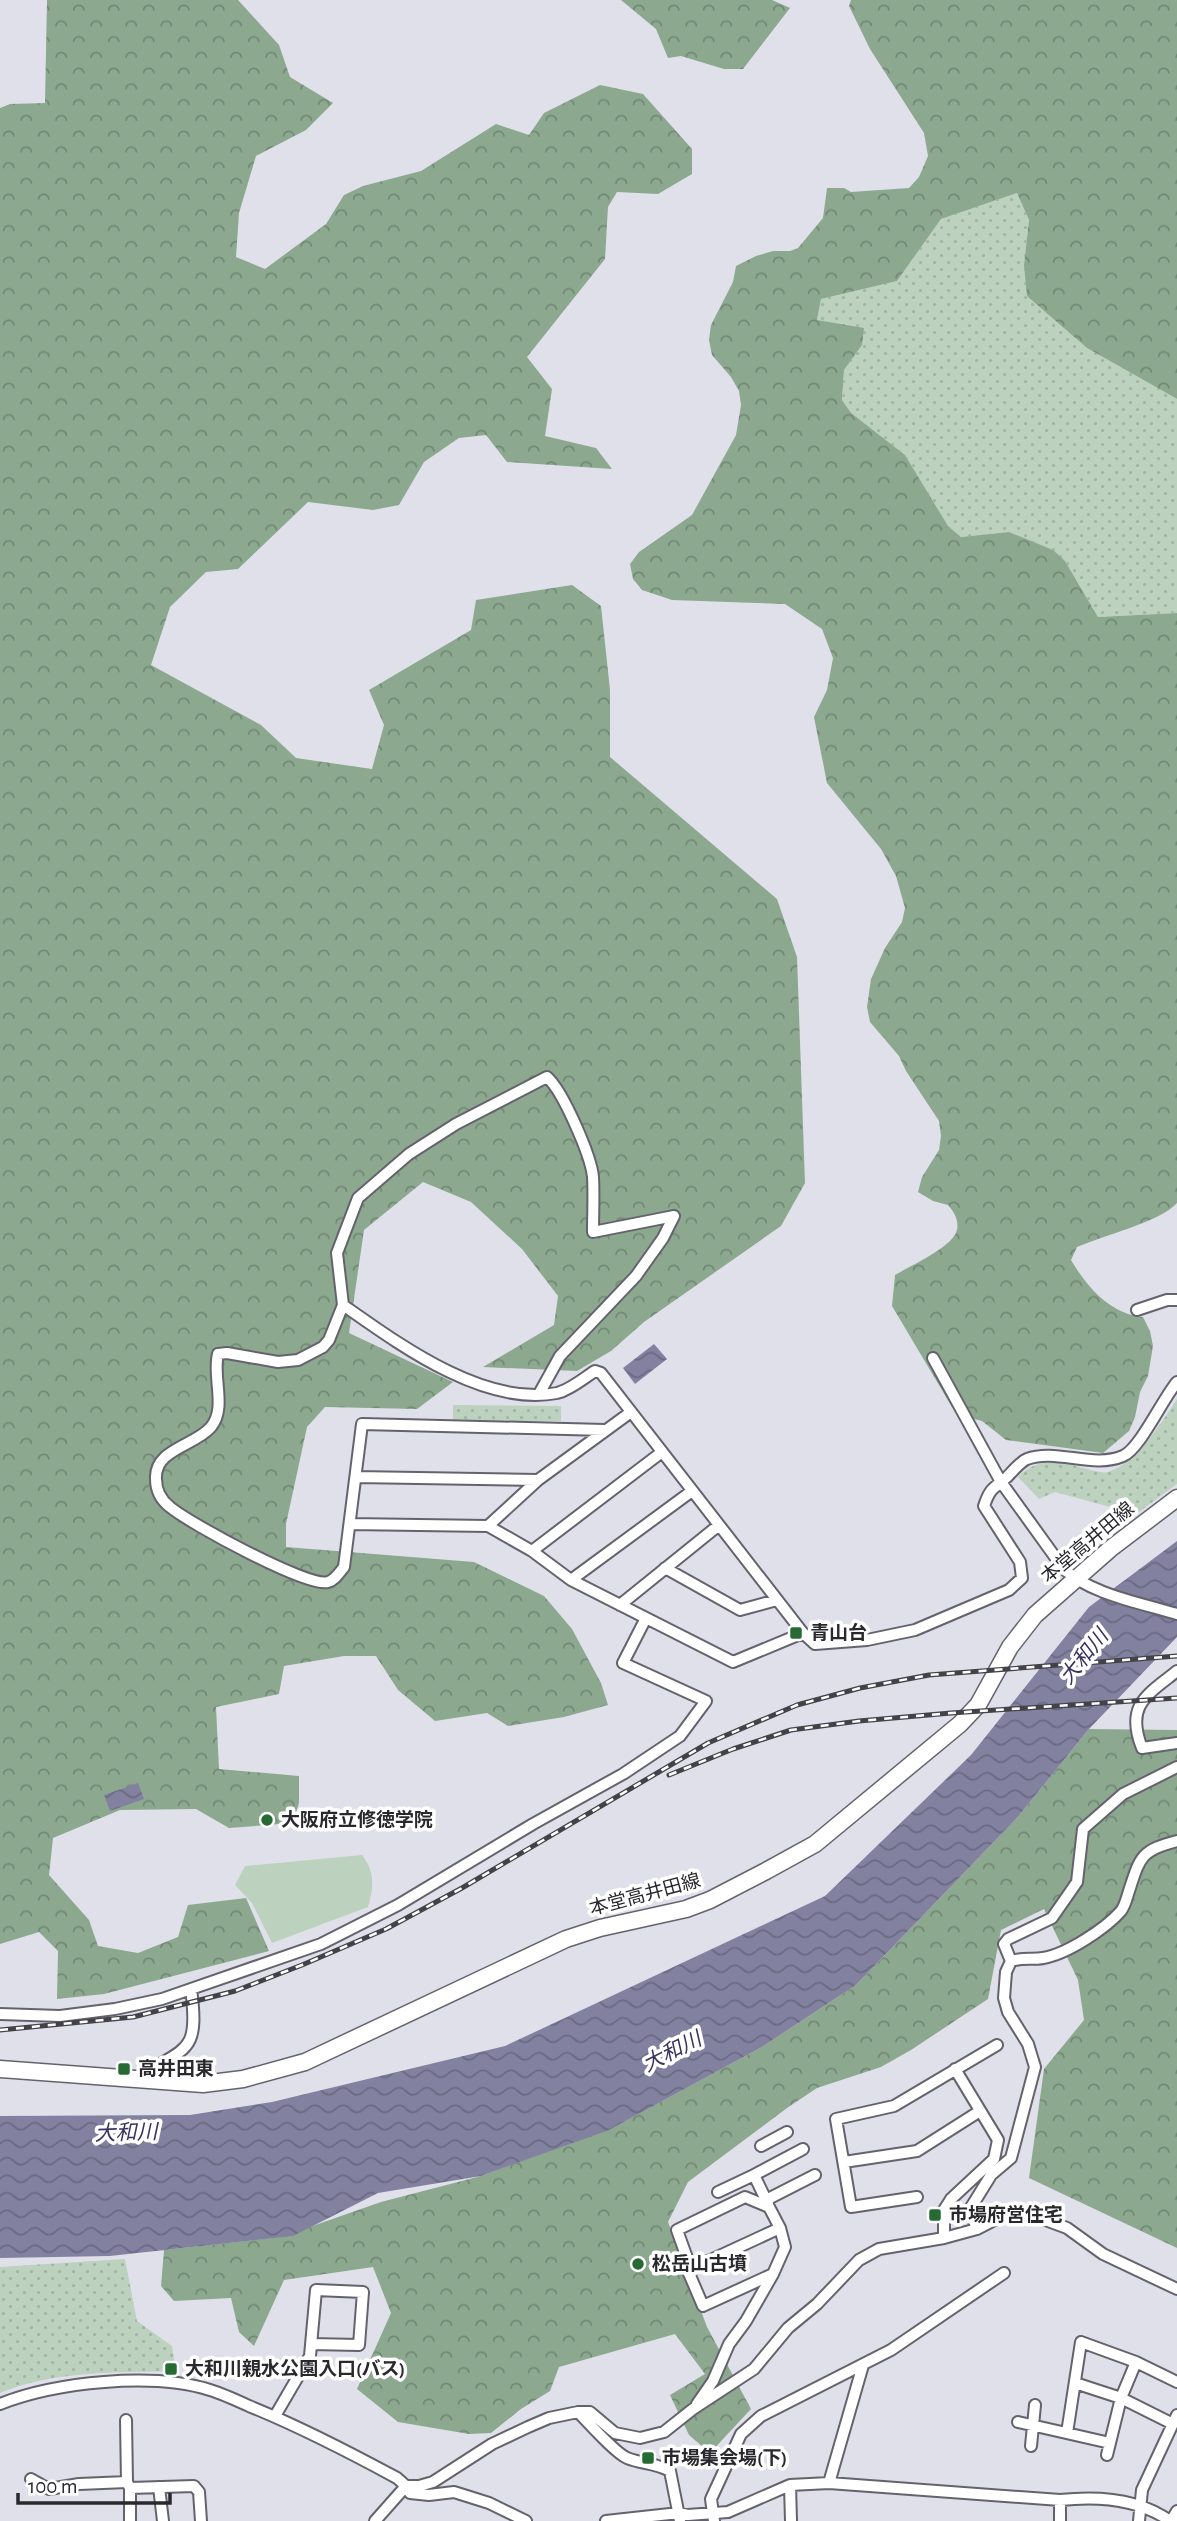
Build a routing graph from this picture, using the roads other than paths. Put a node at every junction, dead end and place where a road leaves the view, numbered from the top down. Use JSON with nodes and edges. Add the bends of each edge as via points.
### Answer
{"nodes":[{"id":1,"x":1177,"y":1300,"type":"edge"},
{"id":2,"x":343,"y":1305,"type":"junction"},
{"id":3,"x":1137,"y":1310,"type":"dead end"},
{"id":4,"x":933,"y":1358,"type":"dead end"},
{"id":5,"x":1177,"y":1382,"type":"edge"},
{"id":6,"x":539,"y":1394,"type":"junction"},
{"id":7,"x":631,"y":1412,"type":"junction"},
{"id":8,"x":605,"y":1430,"type":"junction"},
{"id":9,"x":662,"y":1452,"type":"junction"},
{"id":10,"x":356,"y":1477,"type":"junction"},
{"id":11,"x":538,"y":1480,"type":"junction"},
{"id":12,"x":1001,"y":1482,"type":"junction"},
{"id":13,"x":692,"y":1491,"type":"junction"},
{"id":14,"x":1177,"y":1498,"type":"edge"},
{"id":15,"x":350,"y":1524,"type":"junction"},
{"id":16,"x":719,"y":1525,"type":"junction"},
{"id":17,"x":488,"y":1527,"type":"junction"},
{"id":18,"x":532,"y":1551,"type":"junction"},
{"id":19,"x":664,"y":1568,"type":"junction"},
{"id":20,"x":571,"y":1580,"type":"junction"},
{"id":21,"x":1074,"y":1580,"type":"junction"},
{"id":22,"x":777,"y":1600,"type":"junction"},
{"id":23,"x":620,"y":1605,"type":"junction"},
{"id":24,"x":1177,"y":1614,"type":"edge"},
{"id":25,"x":646,"y":1618,"type":"junction"},
{"id":26,"x":803,"y":1633,"type":"junction"},
{"id":27,"x":1177,"y":1671,"type":"edge"},
{"id":28,"x":1177,"y":1743,"type":"edge"},
{"id":29,"x":1177,"y":1768,"type":"edge"},
{"id":30,"x":1177,"y":1841,"type":"edge"},
{"id":31,"x":1011,"y":1961,"type":"junction"},
{"id":32,"x":191,"y":1989,"type":"junction"},
{"id":33,"x":0,"y":2014,"type":"edge"},
{"id":34,"x":997,"y":2045,"type":"dead end"},
{"id":35,"x":955,"y":2068,"type":"junction"},
{"id":36,"x":0,"y":2069,"type":"edge"},
{"id":37,"x":136,"y":2079,"type":"junction"},
{"id":38,"x":980,"y":2111,"type":"junction"},
{"id":39,"x":787,"y":2132,"type":"dead end"},
{"id":40,"x":803,"y":2149,"type":"dead end"},
{"id":41,"x":779,"y":2162,"type":"junction"},
{"id":42,"x":844,"y":2162,"type":"junction"},
{"id":43,"x":754,"y":2175,"type":"junction"},
{"id":44,"x":815,"y":2175,"type":"dead end"},
{"id":45,"x":718,"y":2192,"type":"dead end"},
{"id":46,"x":917,"y":2197,"type":"dead end"},
{"id":47,"x":768,"y":2203,"type":"junction"},
{"id":48,"x":780,"y":2228,"type":"junction"},
{"id":49,"x":977,"y":2230,"type":"junction"},
{"id":50,"x":944,"y":2238,"type":"junction"},
{"id":51,"x":691,"y":2269,"type":"junction"},
{"id":52,"x":1004,"y":2273,"type":"dead end"},
{"id":53,"x":773,"y":2274,"type":"junction"},
{"id":54,"x":1177,"y":2289,"type":"edge"},
{"id":55,"x":311,"y":2344,"type":"junction"},
{"id":56,"x":1136,"y":2362,"type":"junction"},
{"id":57,"x":863,"y":2365,"type":"junction"},
{"id":58,"x":1177,"y":2382,"type":"edge"},
{"id":59,"x":1075,"y":2383,"type":"junction"},
{"id":60,"x":1121,"y":2398,"type":"junction"},
{"id":61,"x":0,"y":2404,"type":"edge"},
{"id":62,"x":1035,"y":2406,"type":"dead end"},
{"id":63,"x":693,"y":2409,"type":"junction"},
{"id":64,"x":578,"y":2412,"type":"junction"},
{"id":65,"x":275,"y":2416,"type":"junction"},
{"id":66,"x":1174,"y":2419,"type":"edge"},
{"id":67,"x":126,"y":2420,"type":"dead end"},
{"id":68,"x":1018,"y":2423,"type":"dead end"},
{"id":69,"x":1034,"y":2426,"type":"junction"},
{"id":70,"x":1067,"y":2433,"type":"junction"},
{"id":71,"x":1110,"y":2443,"type":"junction"},
{"id":72,"x":1031,"y":2446,"type":"dead end"},
{"id":73,"x":1107,"y":2455,"type":"dead end"},
{"id":74,"x":30,"y":2479,"type":"dead end"},
{"id":75,"x":829,"y":2483,"type":"junction"},
{"id":76,"x":128,"y":2485,"type":"junction"},
{"id":77,"x":790,"y":2485,"type":"junction"},
{"id":78,"x":406,"y":2486,"type":"junction"},
{"id":79,"x":159,"y":2487,"type":"junction"},
{"id":80,"x":1060,"y":2500,"type":"junction"},
{"id":81,"x":1139,"y":2505,"type":"junction"},
{"id":82,"x":1177,"y":2511,"type":"edge"},
{"id":83,"x":679,"y":2517,"type":"edge"},
{"id":84,"x":714,"y":2517,"type":"edge"},
{"id":85,"x":131,"y":2521,"type":"edge"},
{"id":86,"x":163,"y":2521,"type":"edge"},
{"id":87,"x":201,"y":2521,"type":"edge"},
{"id":88,"x":375,"y":2521,"type":"edge"},
{"id":89,"x":526,"y":2521,"type":"edge"},
{"id":90,"x":606,"y":2521,"type":"edge"},
{"id":91,"x":791,"y":2521,"type":"edge"},
{"id":92,"x":1060,"y":2521,"type":"edge"},
{"id":93,"x":1139,"y":2521,"type":"edge"},
{"id":94,"x":1170,"y":2521,"type":"edge"}],
"edges":[{"from":1,"to":3,"type":"street"},
{"from":2,"to":6,"type":"street","via":[[461,1380],[507,1394]]},
{"from":2,"to":6,"type":"street","via":[[337,1253],[358,1198],[409,1154],[446,1130],[547,1077],[572,1119],[593,1174],[593,1232],[674,1216],[636,1276],[560,1356]]},
{"from":2,"to":15,"type":"street","via":[[329,1340],[315,1353],[278,1362],[218,1354],[216,1420],[194,1441],[167,1455],[158,1465],[156,1479],[160,1497],[170,1508],[309,1580],[326,1583],[344,1567]]},
{"from":4,"to":12,"type":"street"},
{"from":5,"to":12,"type":"street","via":[[1126,1455],[1098,1461],[1057,1456],[1026,1460]]},
{"from":6,"to":7,"type":"street","via":[[560,1392],[595,1371]]},
{"from":7,"to":8,"type":"street"},
{"from":7,"to":9,"type":"street"},
{"from":8,"to":10,"type":"street","via":[[362,1424]]},
{"from":8,"to":11,"type":"street"},
{"from":9,"to":13,"type":"street"},
{"from":9,"to":18,"type":"street"},
{"from":10,"to":11,"type":"street"},
{"from":10,"to":15,"type":"street"},
{"from":11,"to":17,"type":"street"},
{"from":12,"to":21,"type":"street"},
{"from":12,"to":26,"type":"street","via":[[989,1491],[984,1506],[1020,1562],[1021,1578],[1009,1590],[915,1630],[816,1644]]},
{"from":13,"to":16,"type":"street"},
{"from":13,"to":20,"type":"street"},
{"from":14,"to":21,"type":"main road","name":"本堂高井田線"},
{"from":15,"to":17,"type":"street"},
{"from":16,"to":19,"type":"street"},
{"from":16,"to":22,"type":"street"},
{"from":17,"to":18,"type":"street"},
{"from":18,"to":20,"type":"street"},
{"from":19,"to":22,"type":"street","via":[[740,1610]]},
{"from":19,"to":23,"type":"street"},
{"from":20,"to":23,"type":"street"},
{"from":21,"to":24,"type":"street"},
{"from":21,"to":37,"type":"main road","name":"本堂高井田線","via":[[1035,1615],[960,1724],[815,1844],[766,1871],[686,1909],[566,1939],[305,2062],[243,2080],[202,2084]]},
{"from":22,"to":26,"type":"street"},
{"from":23,"to":25,"type":"street"},
{"from":25,"to":26,"type":"street","via":[[733,1662]]},
{"from":25,"to":32,"type":"street","via":[[622,1664],[706,1701],[680,1736],[623,1774],[362,1924],[321,1944]]},
{"from":27,"to":28,"type":"street","via":[[1143,1698],[1134,1720],[1142,1748]]},
{"from":29,"to":31,"type":"street","via":[[1124,1794],[1083,1829],[1077,1882],[1052,1918],[1008,1938],[1004,1944]]},
{"from":30,"to":31,"type":"street","via":[[1143,1854],[1123,1909],[1107,1923],[1064,1952]]},
{"from":31,"to":49,"type":"street","via":[[1004,1998],[1035,2067],[1011,2158],[991,2175],[970,2209]]},
{"from":32,"to":33,"type":"street","via":[[77,2014]]},
{"from":32,"to":37,"type":"street","via":[[193,2036],[170,2060]]},
{"from":34,"to":35,"type":"street"},
{"from":35,"to":38,"type":"street"},
{"from":35,"to":42,"type":"street","via":[[894,2106],[836,2119]]},
{"from":36,"to":37,"type":"main road","name":"本堂高井田線"},
{"from":38,"to":42,"type":"street","via":[[917,2151]]},
{"from":38,"to":50,"type":"street","via":[[998,2140],[994,2159],[944,2210]]},
{"from":39,"to":41,"type":"street","via":[[766,2143]]},
{"from":40,"to":41,"type":"street"},
{"from":41,"to":43,"type":"street"},
{"from":42,"to":46,"type":"street","via":[[851,2207]]},
{"from":43,"to":45,"type":"street"},
{"from":43,"to":47,"type":"street"},
{"from":44,"to":47,"type":"street"},
{"from":47,"to":48,"type":"street"},
{"from":47,"to":51,"type":"street","via":[[745,2197],[677,2230]]},
{"from":48,"to":51,"type":"street"},
{"from":48,"to":53,"type":"street","via":[[785,2247]]},
{"from":49,"to":50,"type":"street"},
{"from":49,"to":54,"type":"street","via":[[1004,2215],[1041,2217],[1067,2228],[1103,2254]]},
{"from":50,"to":63,"type":"street","via":[[879,2249],[859,2260],[788,2328],[754,2369]]},
{"from":51,"to":53,"type":"street","via":[[688,2272],[703,2306]]},
{"from":52,"to":57,"type":"street"},
{"from":53,"to":63,"type":"street"},
{"from":55,"to":55,"type":"street","via":[[359,2345],[363,2292],[316,2290]]},
{"from":55,"to":65,"type":"street","via":[[310,2356]]},
{"from":56,"to":58,"type":"street"},
{"from":56,"to":59,"type":"street","via":[[1081,2342]]},
{"from":56,"to":60,"type":"street"},
{"from":57,"to":75,"type":"street"},
{"from":57,"to":84,"type":"street","via":[[761,2416],[741,2434],[711,2499]]},
{"from":59,"to":60,"type":"street"},
{"from":59,"to":70,"type":"street"},
{"from":60,"to":66,"type":"street"},
{"from":60,"to":71,"type":"street"},
{"from":61,"to":65,"type":"street","via":[[69,2387],[138,2380],[209,2389]]},
{"from":62,"to":69,"type":"street"},
{"from":63,"to":64,"type":"street","via":[[664,2432],[640,2438],[615,2432],[590,2412]]},
{"from":64,"to":78,"type":"street","via":[[549,2418],[492,2444],[433,2482]]},
{"from":64,"to":83,"type":"street","via":[[626,2458],[670,2470]]},
{"from":65,"to":78,"type":"street","via":[[333,2443]]},
{"from":66,"to":81,"type":"street"},
{"from":67,"to":76,"type":"street"},
{"from":68,"to":69,"type":"street"},
{"from":69,"to":70,"type":"street"},
{"from":69,"to":72,"type":"street"},
{"from":70,"to":71,"type":"street"},
{"from":71,"to":73,"type":"street"},
{"from":74,"to":76,"type":"street","via":[[49,2489]]},
{"from":75,"to":77,"type":"street"},
{"from":75,"to":80,"type":"street"},
{"from":76,"to":79,"type":"street"},
{"from":76,"to":85,"type":"street"},
{"from":77,"to":84,"type":"street"},
{"from":77,"to":91,"type":"street"},
{"from":78,"to":88,"type":"street"},
{"from":78,"to":89,"type":"street","via":[[410,2493],[454,2492]]},
{"from":79,"to":86,"type":"street"},
{"from":79,"to":87,"type":"street","via":[[194,2486]]},
{"from":80,"to":81,"type":"street","via":[[1085,2497]]},
{"from":80,"to":92,"type":"street"},
{"from":81,"to":93,"type":"street"},
{"from":81,"to":94,"type":"street"},
{"from":82,"to":94,"type":"street"},
{"from":83,"to":84,"type":"street"},
{"from":83,"to":90,"type":"street"}]}
